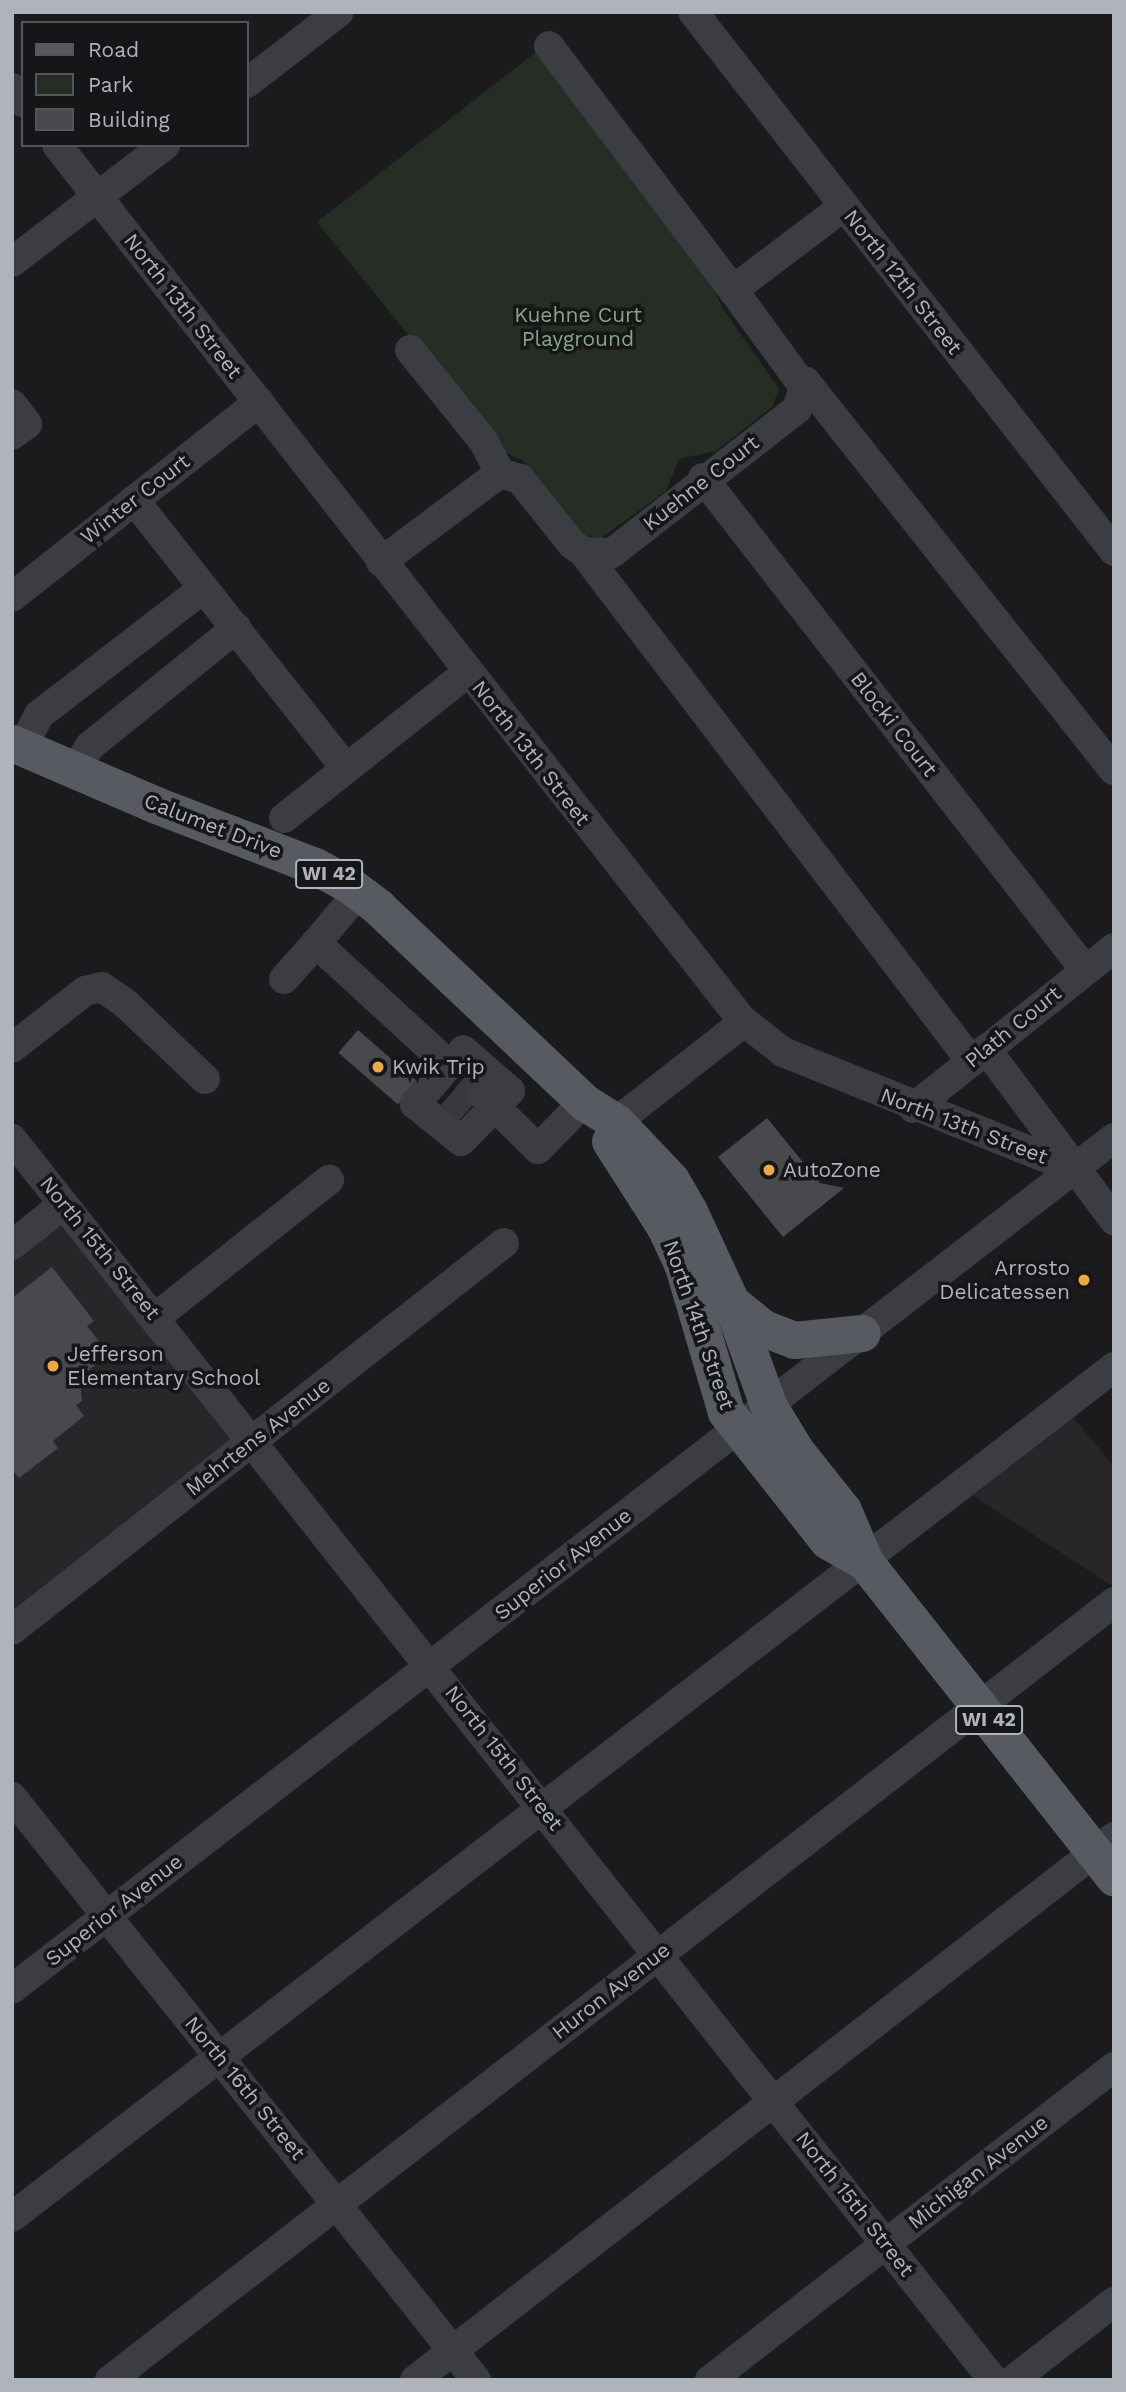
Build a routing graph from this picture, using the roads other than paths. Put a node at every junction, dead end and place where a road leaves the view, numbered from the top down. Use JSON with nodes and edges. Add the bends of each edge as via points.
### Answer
{"nodes":[{"id":1,"x":339,"y":12,"type":"edge"},
{"id":2,"x":693,"y":12,"type":"edge"},
{"id":3,"x":549,"y":46,"type":"dead end"},
{"id":4,"x":248,"y":82,"type":"edge"},
{"id":5,"x":59,"y":147,"type":"edge"},
{"id":6,"x":162,"y":147,"type":"edge"},
{"id":7,"x":97,"y":197,"type":"junction"},
{"id":8,"x":844,"y":206,"type":"junction"},
{"id":9,"x":12,"y":262,"type":"edge"},
{"id":10,"x":733,"y":290,"type":"junction"},
{"id":11,"x":410,"y":350,"type":"dead end"},
{"id":12,"x":806,"y":382,"type":"junction"},
{"id":13,"x":259,"y":402,"type":"junction"},
{"id":14,"x":12,"y":404,"type":"edge"},
{"id":15,"x":12,"y":435,"type":"edge"},
{"id":16,"x":500,"y":473,"type":"junction"},
{"id":17,"x":704,"y":478,"type":"junction"},
{"id":18,"x":134,"y":500,"type":"junction"},
{"id":19,"x":1114,"y":551,"type":"edge"},
{"id":20,"x":583,"y":552,"type":"junction"},
{"id":21,"x":381,"y":562,"type":"junction"},
{"id":22,"x":204,"y":588,"type":"junction"},
{"id":23,"x":12,"y":597,"type":"edge"},
{"id":24,"x":236,"y":628,"type":"junction"},
{"id":25,"x":468,"y":672,"type":"junction"},
{"id":26,"x":17,"y":745,"type":"edge"},
{"id":27,"x":346,"y":768,"type":"junction"},
{"id":28,"x":76,"y":769,"type":"junction"},
{"id":29,"x":1114,"y":771,"type":"edge"},
{"id":30,"x":284,"y":818,"type":"dead end"},
{"id":31,"x":358,"y":892,"type":"junction"},
{"id":32,"x":316,"y":943,"type":"junction"},
{"id":33,"x":1114,"y":948,"type":"edge"},
{"id":34,"x":1085,"y":970,"type":"junction"},
{"id":35,"x":284,"y":979,"type":"dead end"},
{"id":36,"x":492,"y":1015,"type":"junction"},
{"id":37,"x":744,"y":1021,"type":"junction"},
{"id":38,"x":12,"y":1048,"type":"edge"},
{"id":39,"x":979,"y":1055,"type":"junction"},
{"id":40,"x":205,"y":1079,"type":"dead end"},
{"id":41,"x":463,"y":1091,"type":"junction"},
{"id":42,"x":584,"y":1102,"type":"junction"},
{"id":43,"x":913,"y":1108,"type":"junction"},
{"id":44,"x":616,"y":1122,"type":"junction"},
{"id":45,"x":1114,"y":1138,"type":"edge"},
{"id":46,"x":12,"y":1139,"type":"edge"},
{"id":47,"x":1074,"y":1169,"type":"junction"},
{"id":48,"x":329,"y":1180,"type":"dead end"},
{"id":49,"x":64,"y":1205,"type":"junction"},
{"id":50,"x":1114,"y":1220,"type":"edge"},
{"id":51,"x":504,"y":1243,"type":"dead end"},
{"id":52,"x":12,"y":1245,"type":"edge"},
{"id":53,"x":731,"y":1302,"type":"junction"},
{"id":54,"x":156,"y":1317,"type":"junction"},
{"id":55,"x":862,"y":1333,"type":"junction"},
{"id":56,"x":1114,"y":1367,"type":"edge"},
{"id":57,"x":768,"y":1405,"type":"junction"},
{"id":58,"x":738,"y":1429,"type":"junction"},
{"id":59,"x":253,"y":1440,"type":"junction"},
{"id":60,"x":865,"y":1562,"type":"junction"},
{"id":61,"x":1114,"y":1602,"type":"edge"},
{"id":62,"x":12,"y":1630,"type":"edge"},
{"id":63,"x":432,"y":1665,"type":"junction"},
{"id":64,"x":979,"y":1706,"type":"junction"},
{"id":65,"x":12,"y":1797,"type":"edge"},
{"id":66,"x":545,"y":1810,"type":"junction"},
{"id":67,"x":1107,"y":1856,"type":"edge"},
{"id":68,"x":106,"y":1915,"type":"junction"},
{"id":69,"x":658,"y":1954,"type":"junction"},
{"id":70,"x":12,"y":1989,"type":"edge"},
{"id":71,"x":220,"y":2057,"type":"junction"},
{"id":72,"x":1114,"y":2067,"type":"edge"},
{"id":73,"x":774,"y":2100,"type":"junction"},
{"id":74,"x":337,"y":2203,"type":"junction"},
{"id":75,"x":12,"y":2217,"type":"edge"},
{"id":76,"x":885,"y":2244,"type":"junction"},
{"id":77,"x":1114,"y":2302,"type":"edge"},
{"id":78,"x":453,"y":2351,"type":"junction"},
{"id":79,"x":110,"y":2380,"type":"edge"},
{"id":80,"x":415,"y":2380,"type":"edge"},
{"id":81,"x":476,"y":2380,"type":"edge"},
{"id":82,"x":709,"y":2380,"type":"edge"},
{"id":83,"x":993,"y":2380,"type":"edge"},
{"id":84,"x":1013,"y":2380,"type":"edge"}],
"edges":[{"from":1,"to":4,"type":"street"},
{"from":2,"to":8,"type":"street","name":"North 12th Street"},
{"from":3,"to":10,"type":"street"},
{"from":5,"to":7,"type":"street","name":"North 13th Street"},
{"from":6,"to":7,"type":"street"},
{"from":7,"to":9,"type":"street"},
{"from":7,"to":13,"type":"street","name":"North 13th Street"},
{"from":8,"to":10,"type":"street"},
{"from":8,"to":19,"type":"street","name":"North 12th Street"},
{"from":10,"to":12,"type":"street","via":[[801,383]]},
{"from":11,"to":16,"type":"street","via":[[484,442]]},
{"from":12,"to":17,"type":"street","name":"Kuehne Court","via":[[797,409]]},
{"from":12,"to":29,"type":"street"},
{"from":13,"to":18,"type":"street","name":"Winter Court"},
{"from":13,"to":21,"type":"street","name":"North 13th Street"},
{"from":14,"to":15,"type":"street","via":[[27,424]]},
{"from":16,"to":20,"type":"street","via":[[520,479]]},
{"from":16,"to":21,"type":"street"},
{"from":17,"to":20,"type":"street","name":"Kuehne Court","via":[[612,553]]},
{"from":17,"to":34,"type":"street","name":"Blocki Court"},
{"from":18,"to":22,"type":"street"},
{"from":18,"to":23,"type":"street","name":"Winter Court"},
{"from":20,"to":39,"type":"street"},
{"from":21,"to":25,"type":"street","name":"North 13th Street"},
{"from":22,"to":24,"type":"street"},
{"from":22,"to":26,"type":"street","via":[[39,715]]},
{"from":24,"to":27,"type":"street"},
{"from":24,"to":28,"type":"street","via":[[90,746]]},
{"from":25,"to":27,"type":"street"},
{"from":25,"to":37,"type":"street","name":"North 13th Street"},
{"from":26,"to":28,"type":"main road","name":"Calumet Drive","number":"WI 42"},
{"from":27,"to":30,"type":"street"},
{"from":28,"to":31,"type":"main road","name":"Calumet Drive","number":"WI 42","via":[[315,866]]},
{"from":31,"to":32,"type":"street"},
{"from":31,"to":36,"type":"main road","name":"Calumet Drive","number":"WI 42"},
{"from":32,"to":35,"type":"street"},
{"from":32,"to":41,"type":"street"},
{"from":33,"to":34,"type":"street","name":"Plath Court"},
{"from":34,"to":39,"type":"street","name":"Plath Court"},
{"from":36,"to":41,"type":"street"},
{"from":36,"to":42,"type":"main road","name":"Calumet Drive","number":"WI 42"},
{"from":37,"to":43,"type":"street","name":"North 13th Street","via":[[783,1052]]},
{"from":37,"to":44,"type":"street"},
{"from":38,"to":40,"type":"street","via":[[85,991],[102,987],[127,1004]]},
{"from":39,"to":43,"type":"street","name":"Plath Court"},
{"from":39,"to":47,"type":"street"},
{"from":41,"to":42,"type":"street","via":[[538,1149]]},
{"from":42,"to":44,"type":"main road","name":"North 14th Street","number":"WI 42"},
{"from":42,"to":58,"type":"main road","name":"North 14th Street","number":"WI 42","via":[[665,1227],[682,1266],[726,1412]]},
{"from":43,"to":47,"type":"street","name":"North 13th Street"},
{"from":44,"to":53,"type":"main road","name":"North 14th Street","number":"WI 42","via":[[671,1180]]},
{"from":45,"to":47,"type":"street","name":"Superior Avenue"},
{"from":46,"to":49,"type":"street","name":"North 15th Street"},
{"from":47,"to":50,"type":"street","name":"North 13th Street"},
{"from":47,"to":55,"type":"street","name":"Superior Avenue"},
{"from":48,"to":54,"type":"street"},
{"from":49,"to":52,"type":"street"},
{"from":49,"to":54,"type":"street","name":"North 15th Street"},
{"from":51,"to":59,"type":"street","name":"Mehrtens Avenue"},
{"from":53,"to":55,"type":"main road","via":[[763,1328],[794,1340]]},
{"from":53,"to":57,"type":"main road","name":"North 14th Street","number":"WI 42"},
{"from":54,"to":59,"type":"street","name":"North 15th Street"},
{"from":55,"to":57,"type":"street","name":"Superior Avenue"},
{"from":56,"to":60,"type":"street"},
{"from":57,"to":58,"type":"street","name":"Superior Avenue"},
{"from":57,"to":60,"type":"main road","name":"North 14th Street","number":"WI 42","via":[[796,1451],[843,1510]]},
{"from":58,"to":60,"type":"main road","name":"North 14th Street","number":"WI 42","via":[[828,1541]]},
{"from":58,"to":63,"type":"street","name":"Superior Avenue"},
{"from":59,"to":62,"type":"street","name":"Mehrtens Avenue"},
{"from":59,"to":63,"type":"street","name":"North 15th Street"},
{"from":60,"to":64,"type":"main road","name":"North 14th Street","number":"WI 42"},
{"from":60,"to":66,"type":"street"},
{"from":61,"to":64,"type":"street","name":"Huron Avenue"},
{"from":63,"to":66,"type":"street","name":"North 15th Street"},
{"from":63,"to":68,"type":"street","name":"Superior Avenue"},
{"from":64,"to":67,"type":"main road","name":"North 14th Street","number":"WI 42"},
{"from":64,"to":69,"type":"street","name":"Huron Avenue"},
{"from":65,"to":68,"type":"street","name":"North 16th Street"},
{"from":66,"to":69,"type":"street","name":"North 15th Street"},
{"from":66,"to":71,"type":"street"},
{"from":67,"to":73,"type":"street"},
{"from":68,"to":70,"type":"street","name":"Superior Avenue"},
{"from":68,"to":71,"type":"street","name":"North 16th Street"},
{"from":69,"to":73,"type":"street","name":"North 15th Street"},
{"from":69,"to":74,"type":"street","name":"Huron Avenue"},
{"from":71,"to":74,"type":"street","name":"North 16th Street"},
{"from":71,"to":75,"type":"street"},
{"from":72,"to":76,"type":"street","name":"Michigan Avenue"},
{"from":73,"to":76,"type":"street","name":"North 15th Street"},
{"from":73,"to":78,"type":"street"},
{"from":74,"to":78,"type":"street","name":"North 16th Street"},
{"from":74,"to":79,"type":"street","name":"Huron Avenue"},
{"from":76,"to":82,"type":"street","name":"Michigan Avenue"},
{"from":76,"to":83,"type":"street","name":"North 15th Street"},
{"from":77,"to":84,"type":"street"},
{"from":78,"to":80,"type":"street"},
{"from":78,"to":81,"type":"street","name":"North 16th Street"}]}
